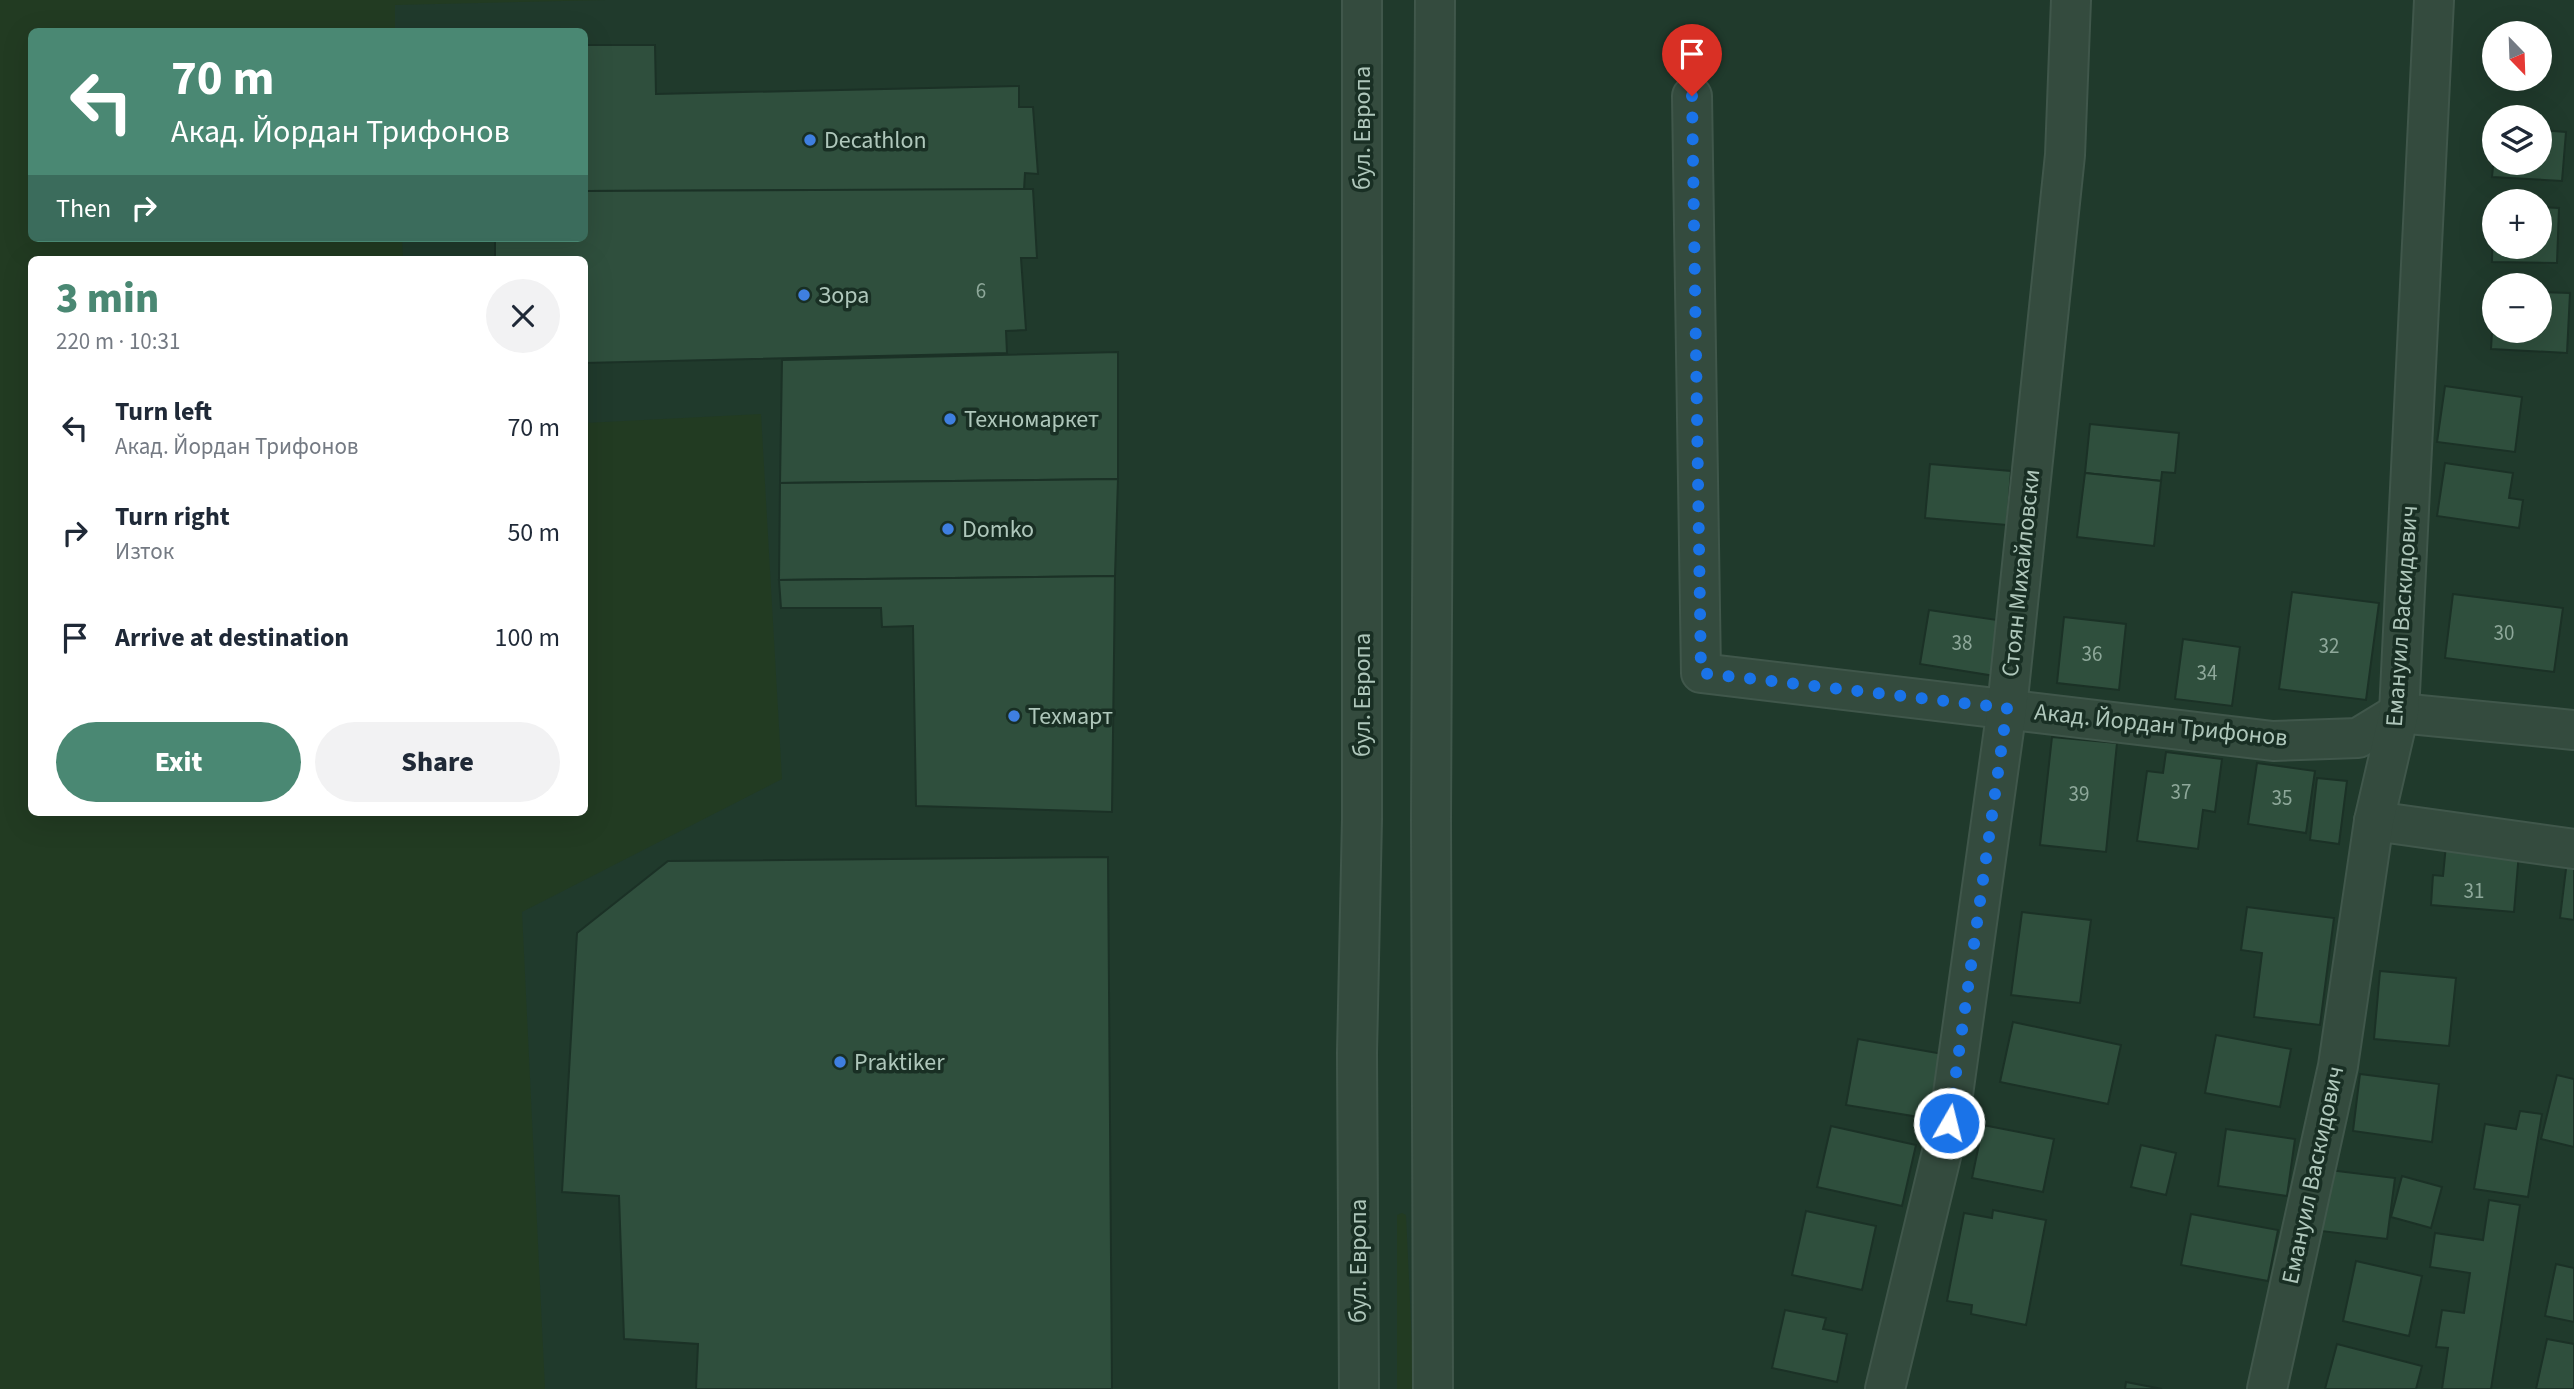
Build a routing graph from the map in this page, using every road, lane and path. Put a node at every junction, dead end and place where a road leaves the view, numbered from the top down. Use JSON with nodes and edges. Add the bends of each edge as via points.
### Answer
{"nodes":[{"id":1,"x":1362,"y":0,"type":"edge"},
{"id":2,"x":1435,"y":0,"type":"edge"},
{"id":3,"x":2071,"y":0,"type":"edge"},
{"id":4,"x":2434,"y":0,"type":"edge"},
{"id":5,"x":1692,"y":96,"type":"dead end"},
{"id":6,"x":2007,"y":708,"type":"junction"},
{"id":7,"x":2399,"y":713,"type":"junction"},
{"id":8,"x":2574,"y":730,"type":"edge"},
{"id":9,"x":2374,"y":821,"type":"junction"},
{"id":10,"x":2574,"y":849,"type":"edge"},
{"id":11,"x":1359,"y":1389,"type":"edge"},
{"id":12,"x":1433,"y":1389,"type":"edge"},
{"id":13,"x":1885,"y":1389,"type":"edge"},
{"id":14,"x":2267,"y":1389,"type":"edge"}],
"edges":[{"from":1,"to":11,"type":"street","name":"бул. Европа"},
{"from":2,"to":12,"type":"street"},
{"from":3,"to":6,"type":"street","name":"Стоян Михайловски","via":[[2065,155]]},
{"from":4,"to":7,"type":"street","name":"Емануил Васкидович"},
{"from":5,"to":6,"type":"street","name":"Акад. Йордан Трифонов","via":[[1701,673]]},
{"from":6,"to":7,"type":"street","name":"Акад. Йордан Трифонов","via":[[2273,741],[2358,738]]},
{"from":6,"to":13,"type":"street","name":"Стоян Михайловски","via":[[1949,1123]]},
{"from":7,"to":8,"type":"street"},
{"from":7,"to":9,"type":"street","name":"Емануил Васкидович"},
{"from":9,"to":10,"type":"street"},
{"from":9,"to":14,"type":"street","name":"Емануил Васкидович","via":[[2338,1066]]}]}
